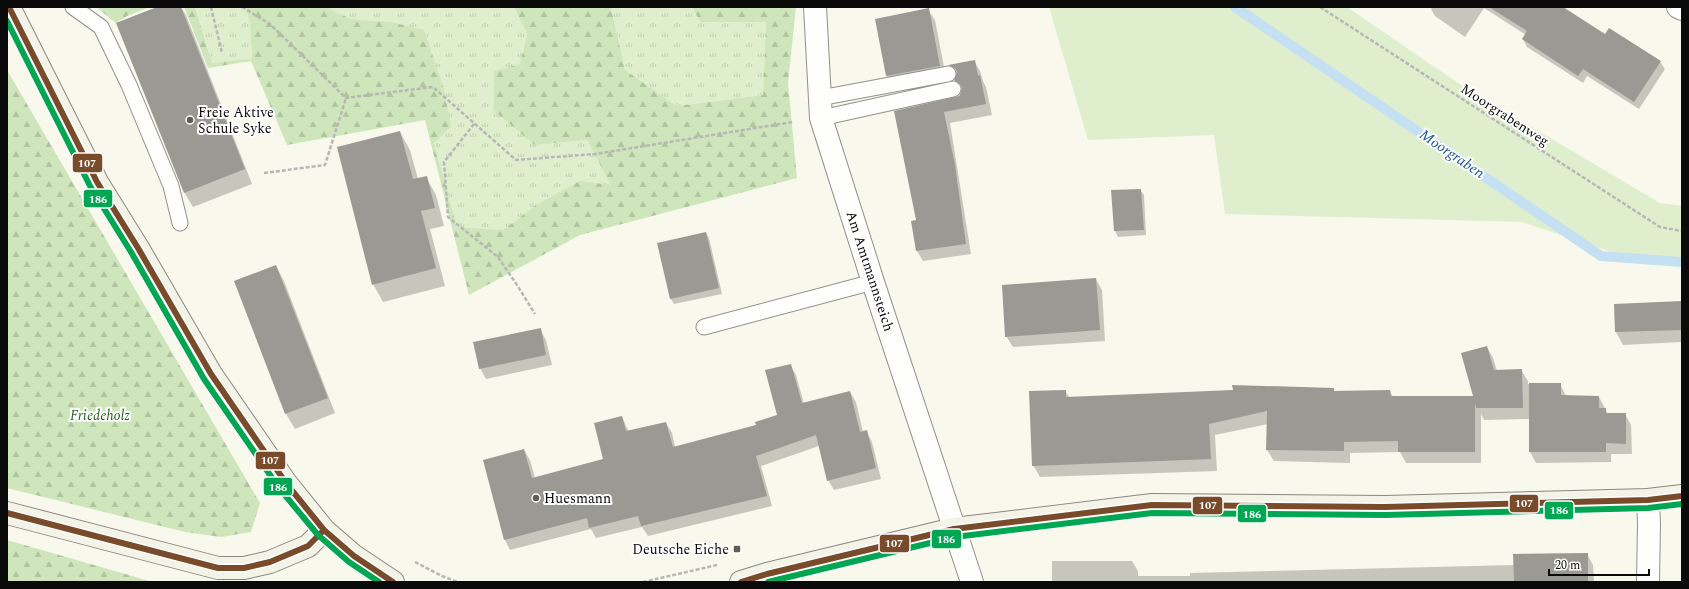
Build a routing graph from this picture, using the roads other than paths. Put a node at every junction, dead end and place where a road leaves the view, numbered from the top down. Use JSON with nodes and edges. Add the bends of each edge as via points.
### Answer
{"nodes":[{"id":1,"x":9,"y":7,"type":"edge"},
{"id":2,"x":73,"y":7,"type":"edge"},
{"id":3,"x":815,"y":7,"type":"edge"},
{"id":4,"x":1678,"y":7,"type":"edge"},
{"id":5,"x":1682,"y":10,"type":"edge"},
{"id":6,"x":948,"y":74,"type":"dead end"},
{"id":7,"x":953,"y":89,"type":"dead end"},
{"id":8,"x":820,"y":108,"type":"junction"},
{"id":9,"x":180,"y":223,"type":"dead end"},
{"id":10,"x":873,"y":282,"type":"junction"},
{"id":11,"x":704,"y":327,"type":"dead end"},
{"id":12,"x":1682,"y":496,"type":"edge"},
{"id":13,"x":1648,"y":500,"type":"junction"},
{"id":14,"x":7,"y":513,"type":"edge"},
{"id":15,"x":954,"y":529,"type":"junction"},
{"id":16,"x":324,"y":530,"type":"junction"},
{"id":17,"x":393,"y":582,"type":"edge"},
{"id":18,"x":741,"y":582,"type":"edge"},
{"id":19,"x":972,"y":582,"type":"edge"},
{"id":20,"x":1648,"y":582,"type":"edge"}],
"edges":[{"from":1,"to":16,"type":"main road","via":[[97,182],[211,374],[286,483]]},
{"from":2,"to":9,"type":"lane","via":[[100,27],[107,40],[129,85],[170,186]]},
{"from":3,"to":8,"type":"street","name":"Am Amtmannsteich"},
{"from":4,"to":5,"type":"street"},
{"from":6,"to":8,"type":"lane"},
{"from":7,"to":8,"type":"lane"},
{"from":8,"to":10,"type":"street","name":"Am Amtmannsteich"},
{"from":10,"to":11,"type":"lane"},
{"from":10,"to":15,"type":"street","name":"Am Amtmannsteich"},
{"from":12,"to":13,"type":"main road"},
{"from":13,"to":15,"type":"main road","via":[[1385,507],[1152,505]]},
{"from":13,"to":20,"type":"street"},
{"from":14,"to":16,"type":"main road","via":[[218,568],[244,568],[270,562],[308,546]]},
{"from":15,"to":18,"type":"main road"},
{"from":15,"to":19,"type":"street","name":"Am Amtmannsteich"},
{"from":16,"to":17,"type":"main road","via":[[354,556]]}]}
